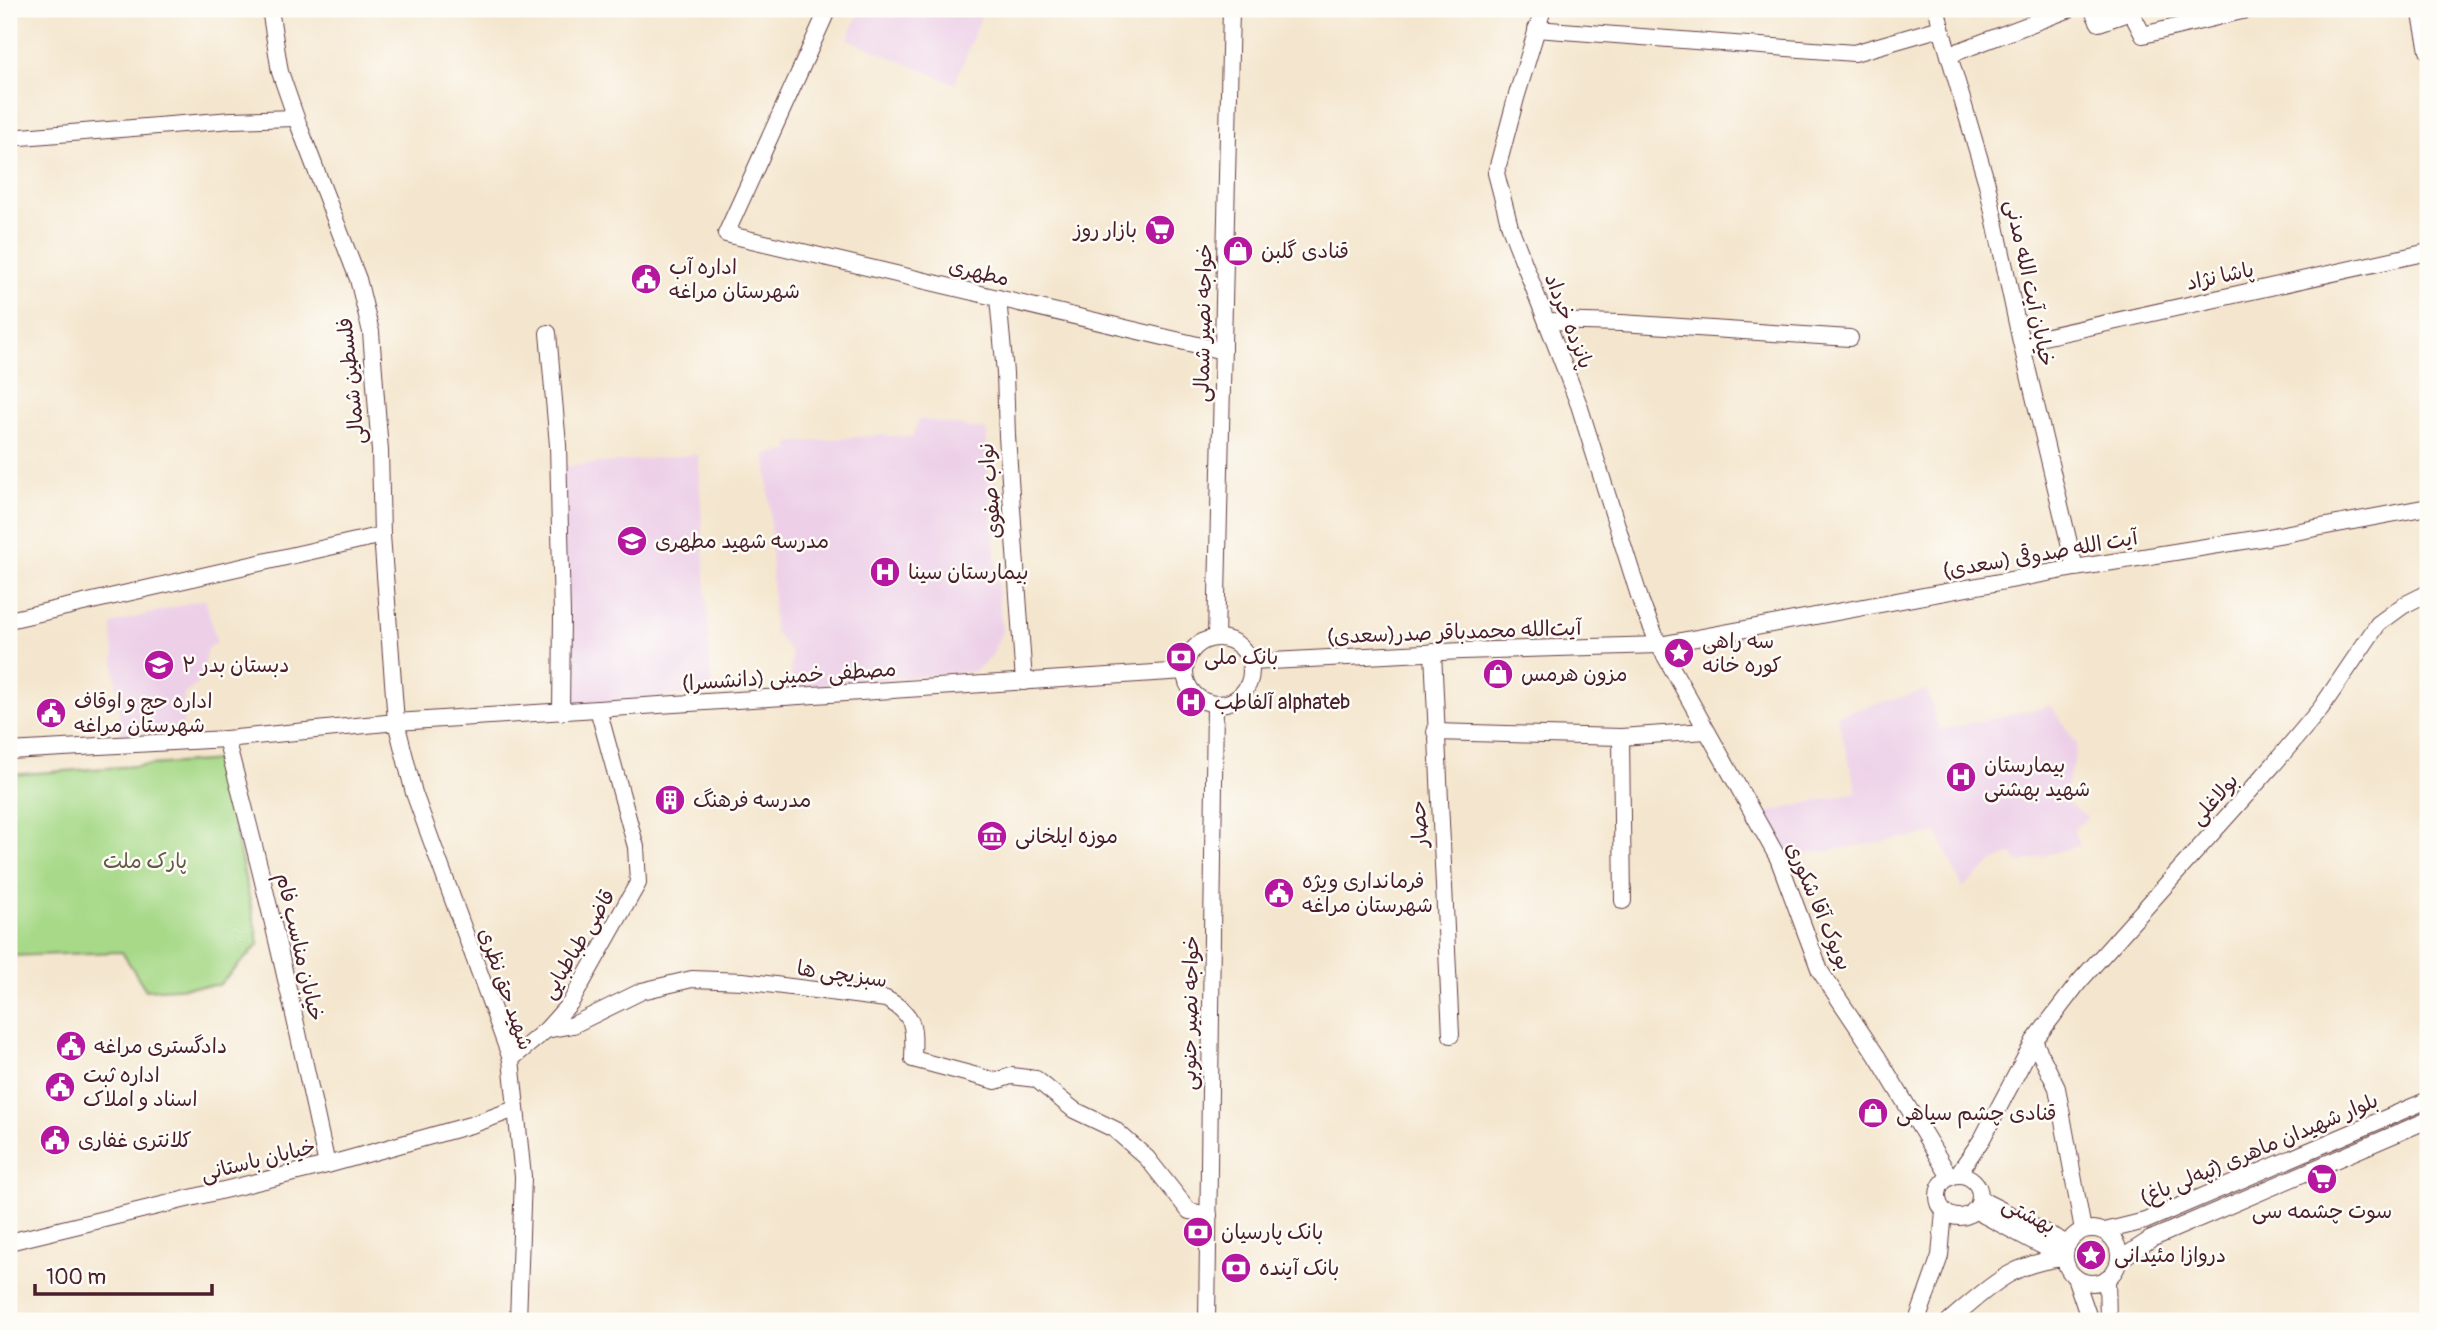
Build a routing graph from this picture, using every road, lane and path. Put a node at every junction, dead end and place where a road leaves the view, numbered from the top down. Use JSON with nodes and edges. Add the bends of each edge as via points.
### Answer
{"nodes":[{"id":1,"x":270,"y":9,"type":"edge"},
{"id":2,"x":828,"y":9,"type":"edge"},
{"id":3,"x":1231,"y":9,"type":"edge"},
{"id":4,"x":1544,"y":9,"type":"edge"},
{"id":5,"x":1937,"y":9,"type":"edge"},
{"id":6,"x":2070,"y":9,"type":"edge"},
{"id":7,"x":2092,"y":9,"type":"edge"},
{"id":8,"x":2250,"y":9,"type":"edge"},
{"id":9,"x":2420,"y":9,"type":"edge"},
{"id":10,"x":2132,"y":10,"type":"edge"},
{"id":11,"x":1941,"y":28,"type":"junction"},
{"id":12,"x":1536,"y":29,"type":"junction"},
{"id":13,"x":2428,"y":51,"type":"edge"},
{"id":14,"x":1950,"y":55,"type":"junction"},
{"id":15,"x":296,"y":118,"type":"junction"},
{"id":16,"x":9,"y":138,"type":"edge"},
{"id":17,"x":2428,"y":252,"type":"edge"},
{"id":18,"x":998,"y":298,"type":"junction"},
{"id":19,"x":1548,"y":321,"type":"junction"},
{"id":20,"x":548,"y":333,"type":"dead end"},
{"id":21,"x":1850,"y":338,"type":"dead end"},
{"id":22,"x":2021,"y":342,"type":"junction"},
{"id":23,"x":1223,"y":351,"type":"junction"},
{"id":24,"x":2428,"y":507,"type":"edge"},
{"id":25,"x":382,"y":535,"type":"junction"},
{"id":26,"x":2076,"y":568,"type":"junction"},
{"id":27,"x":2428,"y":593,"type":"edge"},
{"id":28,"x":9,"y":620,"type":"edge"},
{"id":29,"x":1216,"y":638,"type":"junction"},
{"id":30,"x":1659,"y":645,"type":"junction"},
{"id":31,"x":1433,"y":652,"type":"junction"},
{"id":32,"x":1251,"y":662,"type":"junction"},
{"id":33,"x":1185,"y":671,"type":"junction"},
{"id":34,"x":1024,"y":681,"type":"junction"},
{"id":35,"x":1215,"y":704,"type":"junction"},
{"id":36,"x":598,"y":709,"type":"junction"},
{"id":37,"x":561,"y":712,"type":"junction"},
{"id":38,"x":397,"y":722,"type":"junction"},
{"id":39,"x":1706,"y":731,"type":"junction"},
{"id":40,"x":1435,"y":732,"type":"junction"},
{"id":41,"x":1621,"y":737,"type":"junction"},
{"id":42,"x":226,"y":739,"type":"junction"},
{"id":43,"x":9,"y":751,"type":"edge"},
{"id":44,"x":1623,"y":901,"type":"dead end"},
{"id":45,"x":547,"y":1030,"type":"junction"},
{"id":46,"x":1451,"y":1035,"type":"dead end"},
{"id":47,"x":2034,"y":1041,"type":"junction"},
{"id":48,"x":511,"y":1059,"type":"junction"},
{"id":49,"x":2428,"y":1100,"type":"edge"},
{"id":50,"x":515,"y":1110,"type":"junction"},
{"id":51,"x":2428,"y":1120,"type":"edge"},
{"id":52,"x":327,"y":1165,"type":"junction"},
{"id":53,"x":1954,"y":1176,"type":"junction"},
{"id":54,"x":1977,"y":1205,"type":"junction"},
{"id":55,"x":1944,"y":1211,"type":"junction"},
{"id":56,"x":1209,"y":1215,"type":"junction"},
{"id":57,"x":2083,"y":1230,"type":"junction"},
{"id":58,"x":2105,"y":1231,"type":"junction"},
{"id":59,"x":9,"y":1242,"type":"edge"},
{"id":60,"x":2066,"y":1251,"type":"junction"},
{"id":61,"x":2119,"y":1260,"type":"junction"},
{"id":62,"x":2075,"y":1277,"type":"junction"},
{"id":63,"x":2107,"y":1278,"type":"junction"},
{"id":64,"x":518,"y":1321,"type":"edge"},
{"id":65,"x":1207,"y":1321,"type":"edge"},
{"id":66,"x":1917,"y":1321,"type":"edge"},
{"id":67,"x":1949,"y":1321,"type":"edge"},
{"id":68,"x":2090,"y":1321,"type":"edge"},
{"id":69,"x":2108,"y":1321,"type":"edge"}],
"edges":[{"from":1,"to":15,"type":"street","name":"فلسطین شمالی","via":[[280,72]]},
{"from":2,"to":18,"type":"street","name":"مطهری","via":[[726,234]]},
{"from":3,"to":23,"type":"street","name":"خواجه نصیر شمالی"},
{"from":4,"to":12,"type":"street","name":"پانزده خرداد"},
{"from":5,"to":11,"type":"street","name":"خیابان آیت الله مدنی"},
{"from":6,"to":14,"type":"street"},
{"from":7,"to":10,"type":"street","via":[[2099,23]]},
{"from":8,"to":10,"type":"street","via":[[2143,35]]},
{"from":9,"to":13,"type":"street"},
{"from":11,"to":12,"type":"street","via":[[1854,53]]},
{"from":11,"to":14,"type":"street","name":"خیابان آیت الله مدنی"},
{"from":12,"to":19,"type":"street","name":"پانزده خرداد","via":[[1496,173],[1510,227]]},
{"from":14,"to":22,"type":"street","name":"خیابان آیت الله مدنی","via":[[1987,184]]},
{"from":15,"to":16,"type":"street"},
{"from":15,"to":25,"type":"street","name":"فلسطین شمالی","via":[[358,279],[371,332]]},
{"from":17,"to":22,"type":"street","name":"پاشا نژاد"},
{"from":18,"to":23,"type":"street","name":"مطهری"},
{"from":18,"to":34,"type":"street","name":"نواب صفوی"},
{"from":19,"to":21,"type":"street"},
{"from":19,"to":30,"type":"street","name":"پانزده خرداد"},
{"from":20,"to":37,"type":"street","via":[[558,444]]},
{"from":22,"to":26,"type":"street","name":"خیابان آیت الله مدنی"},
{"from":23,"to":29,"type":"street","name":"خواجه نصیر شمالی"},
{"from":24,"to":26,"type":"street","name":"آیت الله صدوقی (سعدی)"},
{"from":25,"to":28,"type":"street"},
{"from":25,"to":38,"type":"street","name":"فلسطین شمالی"},
{"from":26,"to":30,"type":"street","name":"آیت الله صدوقی (سعدی)"},
{"from":27,"to":47,"type":"street","name":"بولاغلی","via":[[2378,624],[2321,708],[2079,982]]},
{"from":29,"to":32,"type":"street","via":[[1234,642]]},
{"from":29,"to":33,"type":"street","via":[[1191,652]]},
{"from":30,"to":31,"type":"street","name":"آیت‌الله محمدباقر صدر(سعدی)"},
{"from":30,"to":39,"type":"street","name":"بویوک آقا شکوری"},
{"from":31,"to":32,"type":"street","name":"آیت‌الله محمدباقر صدر(سعدی)"},
{"from":31,"to":40,"type":"street","name":"حصار"},
{"from":32,"to":35,"type":"street","via":[[1249,685],[1242,694]]},
{"from":33,"to":34,"type":"street","name":"مصطفی خمینی (دانشسرا)"},
{"from":33,"to":35,"type":"street","via":[[1190,690]]},
{"from":34,"to":36,"type":"street","name":"مصطفی خمینی (دانشسرا)"},
{"from":35,"to":56,"type":"street","name":"خواجه نصیر جنوبی"},
{"from":36,"to":37,"type":"street","name":"مصطفی خمینی (دانشسرا)"},
{"from":36,"to":45,"type":"street","name":"قاضی طباطبایی","via":[[636,847],[638,883],[570,1002]]},
{"from":37,"to":38,"type":"street","name":"مصطفی خمینی (دانشسرا)"},
{"from":38,"to":42,"type":"street","name":"مصطفی خمینی (دانشسرا)"},
{"from":38,"to":48,"type":"street","name":"شهید حق نظری","via":[[418,805]]},
{"from":39,"to":41,"type":"street"},
{"from":39,"to":53,"type":"street","name":"بویوک آقا شکوری","via":[[1778,858],[1820,971]]},
{"from":40,"to":41,"type":"street"},
{"from":40,"to":46,"type":"street","name":"حصار"},
{"from":41,"to":44,"type":"street"},
{"from":42,"to":43,"type":"street","name":"مصطفی خمینی (دانشسرا)"},
{"from":42,"to":52,"type":"street","name":"خیابان مناسب فام","via":[[280,948]]},
{"from":45,"to":48,"type":"street","name":"قاضی طباطبایی"},
{"from":45,"to":56,"type":"street","name":"سبزیچی ها","via":[[573,1025],[642,990],[692,979],[886,999],[904,1009],[911,1021],[913,1059],[996,1081],[1011,1076],[1036,1079],[1074,1110],[1114,1129],[1147,1158],[1189,1211]]},
{"from":47,"to":53,"type":"street","name":"بولاغلی","via":[[1982,1139]]},
{"from":47,"to":57,"type":"street","via":[[2057,1088]]},
{"from":48,"to":50,"type":"street","name":"شهید حق نظری"},
{"from":49,"to":58,"type":"street","name":"بلوار شهیدان ماهری (تپه‌لی باغ)","via":[[2145,1221]]},
{"from":50,"to":52,"type":"street","name":"خیابان باستانی"},
{"from":50,"to":64,"type":"street","name":"شهید حق نظری","via":[[523,1177]]},
{"from":51,"to":61,"type":"street","name":"بلوار شهیدان ماهری (تپه‌لی باغ)","via":[[2151,1239]]},
{"from":52,"to":59,"type":"street","name":"خیابان باستانی"},
{"from":53,"to":54,"type":"street","via":[[1969,1177],[1978,1186]]},
{"from":53,"to":55,"type":"street","via":[[1938,1192]]},
{"from":54,"to":55,"type":"street","via":[[1969,1214],[1956,1217]]},
{"from":54,"to":60,"type":"street","name":"بهشتی"},
{"from":55,"to":66,"type":"street","via":[[1940,1256]]},
{"from":56,"to":65,"type":"street","name":"خواجه نصیر جنوبی"},
{"from":57,"to":58,"type":"street"},
{"from":57,"to":60,"type":"street"},
{"from":58,"to":61,"type":"street","via":[[2117,1243]]},
{"from":60,"to":62,"type":"street","via":[[2068,1268]]},
{"from":60,"to":67,"type":"street","via":[[2014,1270]]},
{"from":61,"to":63,"type":"street"},
{"from":62,"to":63,"type":"street","via":[[2091,1283]]},
{"from":62,"to":68,"type":"street"},
{"from":63,"to":69,"type":"street"}]}
